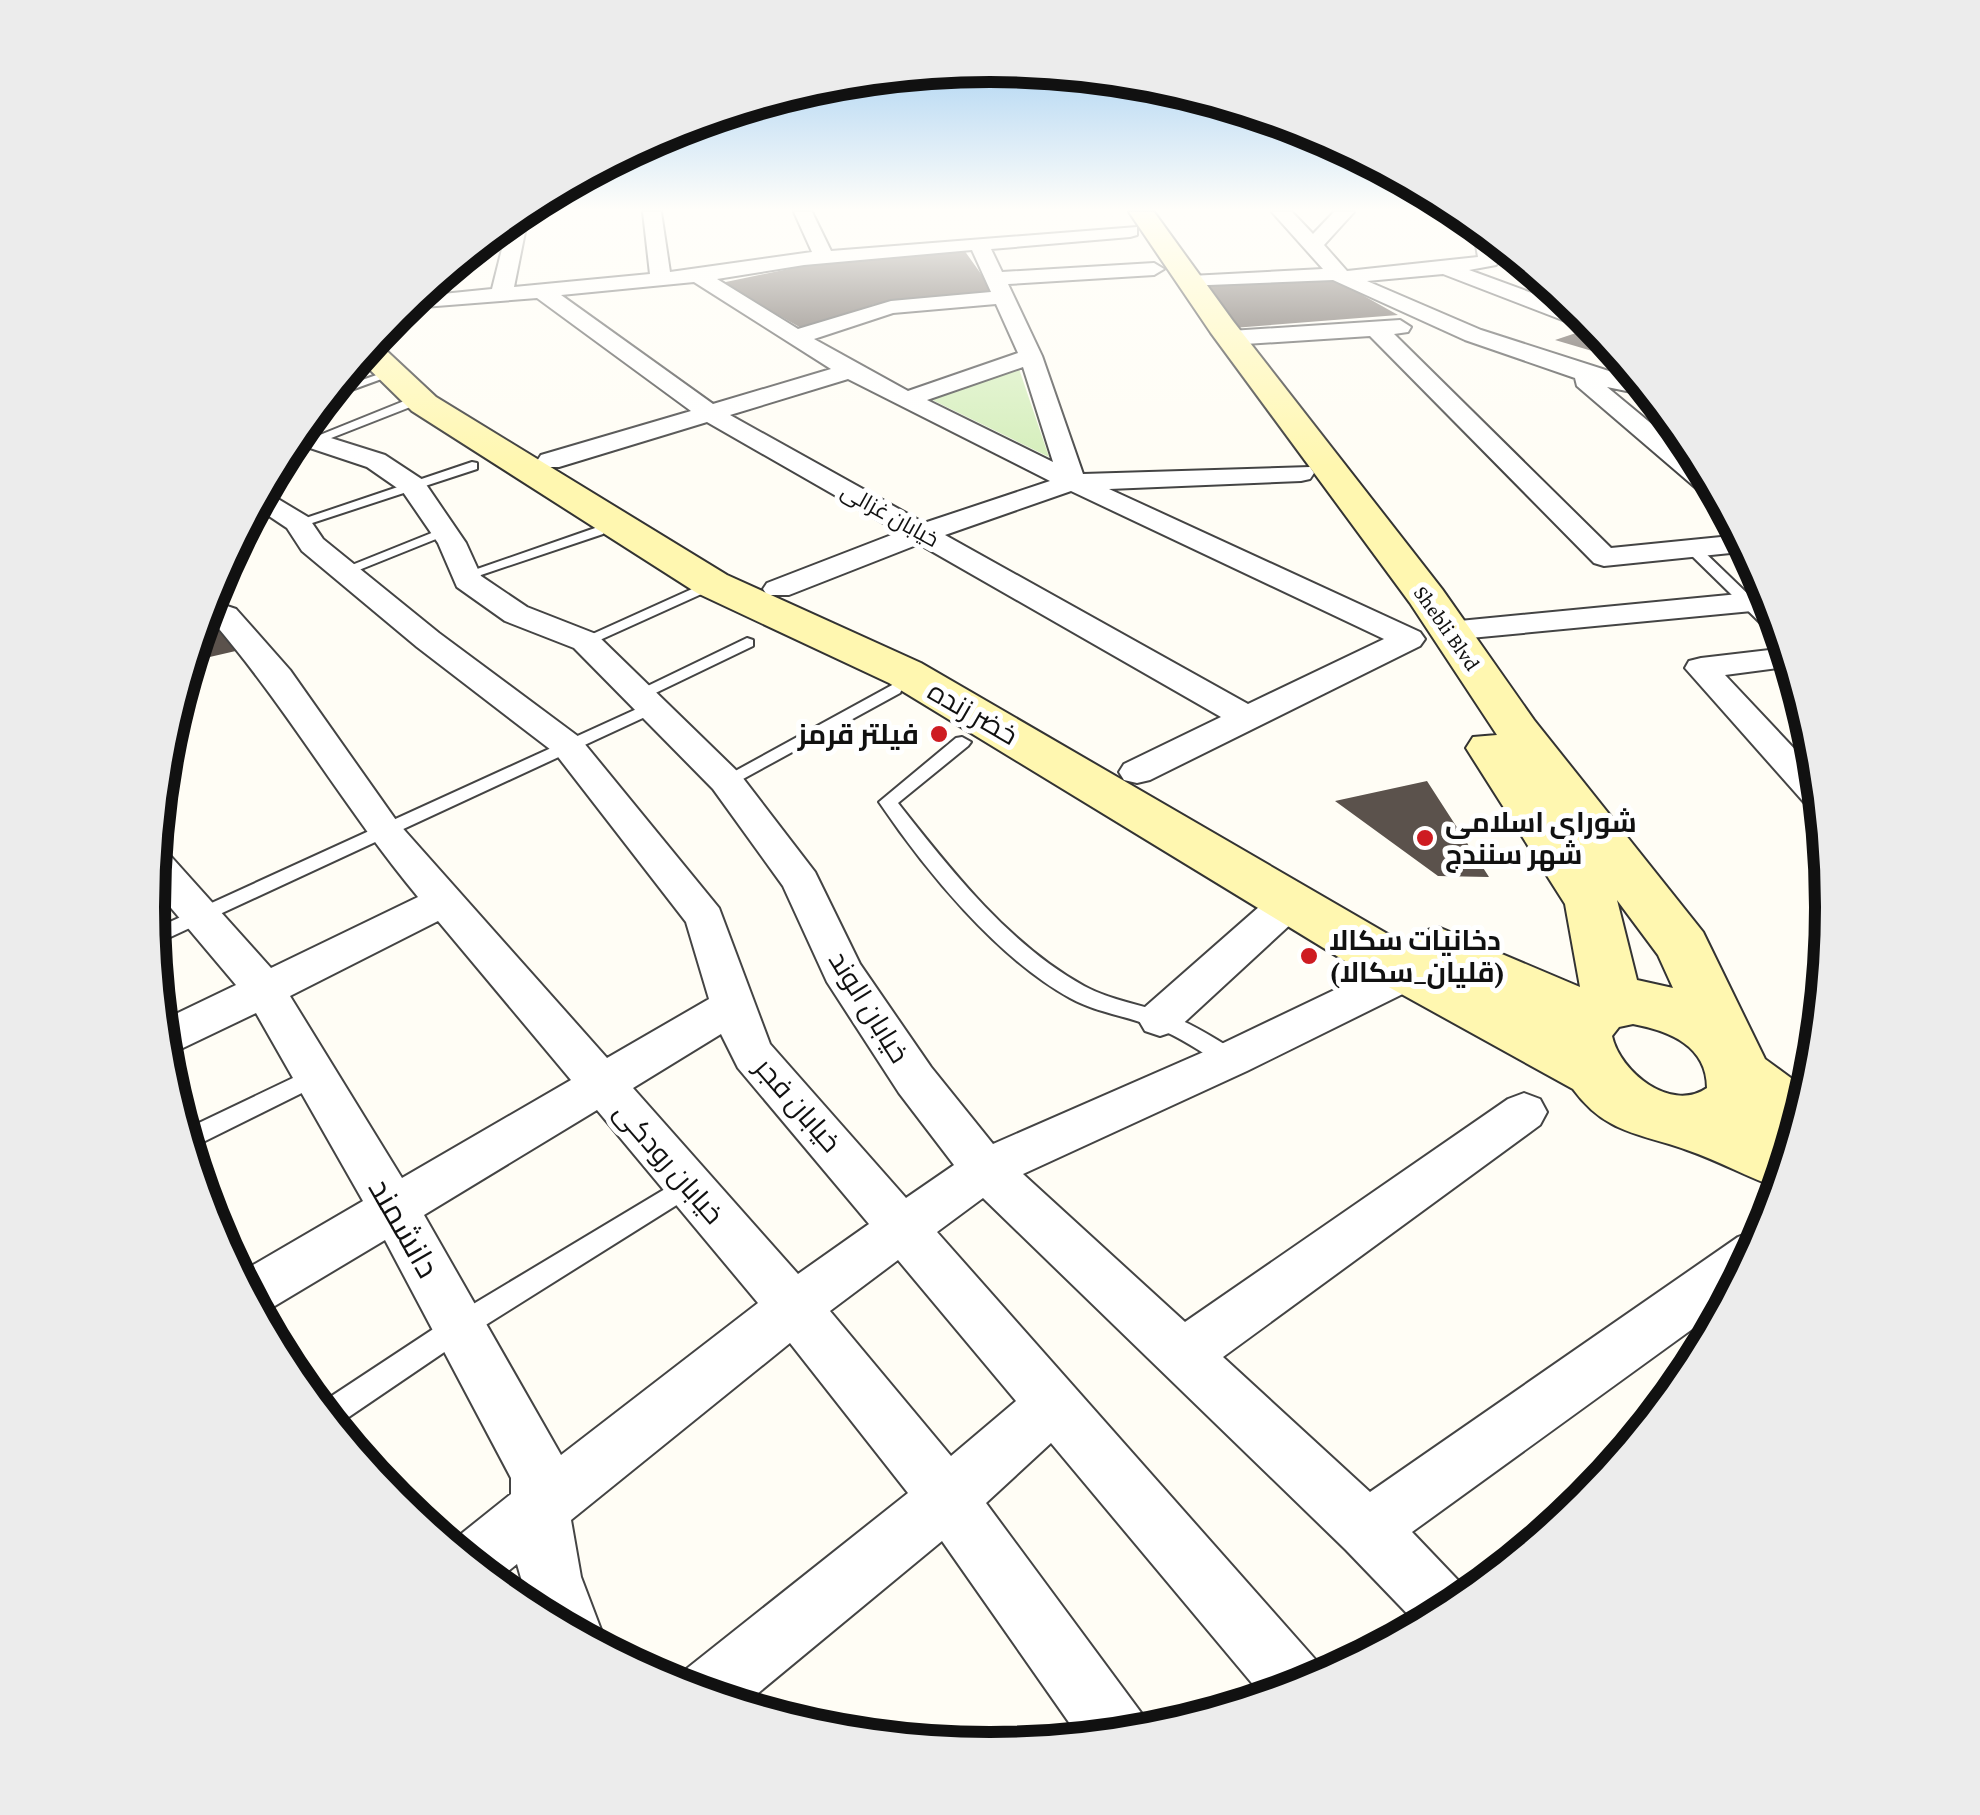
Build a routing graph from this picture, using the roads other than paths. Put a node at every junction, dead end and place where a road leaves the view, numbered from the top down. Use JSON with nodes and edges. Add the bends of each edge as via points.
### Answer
{"nodes":[{"id":1,"x":502,"y":297,"type":"joint"},
{"id":2,"x":505,"y":297,"type":"edge"},
{"id":3,"x":549,"y":297,"type":"edge"},
{"id":4,"x":731,"y":297,"type":"edge"},
{"id":5,"x":950,"y":297,"type":"edge"},
{"id":6,"x":1003,"y":297,"type":"edge"},
{"id":7,"x":1186,"y":297,"type":"edge"},
{"id":8,"x":1191,"y":297,"type":"edge"},
{"id":9,"x":1385,"y":297,"type":"edge"},
{"id":10,"x":1521,"y":297,"type":"edge"},
{"id":11,"x":430,"y":302,"type":"edge"},
{"id":12,"x":1559,"y":311,"type":"edge"},
{"id":13,"x":1448,"y":324,"type":"junction"},
{"id":14,"x":1376,"y":329,"type":"junction"},
{"id":15,"x":395,"y":337,"type":"edge"},
{"id":16,"x":796,"y":338,"type":"junction"},
{"id":17,"x":1230,"y":338,"type":"junction"},
{"id":18,"x":1031,"y":356,"type":"junction"},
{"id":19,"x":1604,"y":357,"type":"edge"},
{"id":20,"x":1571,"y":370,"type":"junction"},
{"id":21,"x":850,"y":371,"type":"junction"},
{"id":22,"x":392,"y":373,"type":"edge"},
{"id":23,"x":1627,"y":384,"type":"edge"},
{"id":24,"x":349,"y":389,"type":"edge"},
{"id":25,"x":907,"y":399,"type":"junction"},
{"id":26,"x":711,"y":414,"type":"junction"},
{"id":27,"x":320,"y":426,"type":"edge"},
{"id":28,"x":311,"y":439,"type":"edge"},
{"id":29,"x":550,"y":461,"type":"junction"},
{"id":30,"x":472,"y":466,"type":"dead end"},
{"id":31,"x":1686,"y":466,"type":"edge"},
{"id":32,"x":1301,"y":473,"type":"junction"},
{"id":33,"x":1073,"y":482,"type":"junction"},
{"id":34,"x":414,"y":486,"type":"junction"},
{"id":35,"x":271,"y":505,"type":"edge"},
{"id":36,"x":298,"y":523,"type":"junction"},
{"id":37,"x":598,"y":531,"type":"dead end"},
{"id":38,"x":922,"y":533,"type":"junction"},
{"id":39,"x":444,"y":534,"type":"junction"},
{"id":40,"x":1731,"y":545,"type":"edge"},
{"id":41,"x":1694,"y":550,"type":"junction"},
{"id":42,"x":344,"y":571,"type":"junction"},
{"id":43,"x":467,"y":575,"type":"junction"},
{"id":44,"x":712,"y":584,"type":"junction"},
{"id":45,"x":778,"y":589,"type":"junction"},
{"id":46,"x":1754,"y":596,"type":"edge"},
{"id":47,"x":1756,"y":602,"type":"edge"},
{"id":48,"x":220,"y":613,"type":"edge"},
{"id":49,"x":1429,"y":635,"type":"junction"},
{"id":50,"x":585,"y":641,"type":"junction"},
{"id":51,"x":746,"y":644,"type":"dead end"},
{"id":52,"x":1776,"y":659,"type":"edge"},
{"id":53,"x":894,"y":688,"type":"dead end"},
{"id":54,"x":645,"y":701,"type":"junction"},
{"id":55,"x":1247,"y":718,"type":"junction"},
{"id":56,"x":962,"y":742,"type":"dead end"},
{"id":57,"x":567,"y":745,"type":"junction"},
{"id":58,"x":1138,"y":772,"type":"junction"},
{"id":59,"x":726,"y":780,"type":"junction"},
{"id":60,"x":1805,"y":781,"type":"edge"},
{"id":61,"x":385,"y":832,"type":"junction"},
{"id":62,"x":166,"y":875,"type":"edge"},
{"id":63,"x":1291,"y":901,"type":"junction"},
{"id":64,"x":444,"y":902,"type":"junction"},
{"id":65,"x":203,"y":915,"type":"junction"},
{"id":66,"x":166,"y":932,"type":"edge"},
{"id":67,"x":1410,"y":972,"type":"junction"},
{"id":68,"x":265,"y":990,"type":"junction"},
{"id":69,"x":734,"y":1006,"type":"junction"},
{"id":70,"x":1160,"y":1020,"type":"junction"},
{"id":71,"x":1598,"y":1030,"type":"junction"},
{"id":72,"x":175,"y":1034,"type":"edge"},
{"id":73,"x":1231,"y":1059,"type":"junction"},
{"id":74,"x":1736,"y":1065,"type":"junction"},
{"id":75,"x":316,"y":1076,"type":"junction"},
{"id":76,"x":600,"y":1086,"type":"junction"},
{"id":77,"x":1789,"y":1110,"type":"edge"},
{"id":78,"x":1524,"y":1112,"type":"dead end"},
{"id":79,"x":1686,"y":1121,"type":"junction"},
{"id":80,"x":197,"y":1135,"type":"edge"},
{"id":81,"x":1775,"y":1159,"type":"edge"},
{"id":82,"x":985,"y":1169,"type":"junction"},
{"id":83,"x":690,"y":1184,"type":"junction"},
{"id":84,"x":394,"y":1209,"type":"junction"},
{"id":85,"x":905,"y":1229,"type":"junction"},
{"id":86,"x":1730,"y":1271,"type":"edge"},
{"id":87,"x":259,"y":1289,"type":"edge"},
{"id":88,"x":794,"y":1306,"type":"junction"},
{"id":89,"x":459,"y":1327,"type":"junction"},
{"id":90,"x":1181,"y":1356,"type":"junction"},
{"id":91,"x":1052,"y":1404,"type":"junction"},
{"id":92,"x":335,"y":1410,"type":"edge"},
{"id":93,"x":947,"y":1499,"type":"junction"},
{"id":94,"x":539,"y":1512,"type":"junction"},
{"id":95,"x":1366,"y":1530,"type":"junction"},
{"id":96,"x":480,"y":1556,"type":"edge"},
{"id":97,"x":1436,"y":1600,"type":"edge"},
{"id":98,"x":560,"y":1611,"type":"edge"},
{"id":99,"x":1288,"y":1677,"type":"edge"},
{"id":100,"x":716,"y":1686,"type":"edge"},
{"id":101,"x":1109,"y":1723,"type":"edge"}],
"edges":[{"from":1,"to":2,"type":"street"},
{"from":1,"to":11,"type":"street"},
{"from":3,"to":26,"type":"street","name":"خیابان غزالی"},
{"from":4,"to":16,"type":"street"},
{"from":5,"to":16,"type":"street","via":[[891,307]]},
{"from":6,"to":18,"type":"street"},
{"from":7,"to":32,"type":"street","name":"Shebli Blvd"},
{"from":8,"to":17,"type":"street","name":"Shebli Blvd"},
{"from":9,"to":13,"type":"street"},
{"from":10,"to":12,"type":"street"},
{"from":13,"to":14,"type":"street"},
{"from":13,"to":20,"type":"street"},
{"from":14,"to":17,"type":"street"},
{"from":14,"to":41,"type":"street","via":[[1604,557]]},
{"from":15,"to":29,"type":"street","name":"خضر زنده","via":[[462,399]]},
{"from":16,"to":21,"type":"street"},
{"from":17,"to":49,"type":"street","name":"Shebli Blvd"},
{"from":18,"to":25,"type":"street"},
{"from":18,"to":33,"type":"street"},
{"from":19,"to":20,"type":"street"},
{"from":20,"to":23,"type":"street"},
{"from":20,"to":31,"type":"street"},
{"from":21,"to":25,"type":"street"},
{"from":21,"to":26,"type":"street"},
{"from":22,"to":24,"type":"lane"},
{"from":22,"to":27,"type":"lane"},
{"from":22,"to":44,"type":"street","name":"خضر زنده"},
{"from":25,"to":33,"type":"street"},
{"from":26,"to":29,"type":"street"},
{"from":26,"to":38,"type":"street","name":"خیابان غزالی"},
{"from":28,"to":34,"type":"street","name":"خیابان الوند","via":[[376,461]]},
{"from":29,"to":45,"type":"street","name":"خضر زنده"},
{"from":30,"to":34,"type":"lane"},
{"from":32,"to":33,"type":"street"},
{"from":32,"to":49,"type":"street","name":"Shebli Blvd"},
{"from":33,"to":38,"type":"street"},
{"from":33,"to":49,"type":"street"},
{"from":34,"to":36,"type":"lane"},
{"from":34,"to":39,"type":"street","name":"خیابان الوند"},
{"from":35,"to":36,"type":"street","name":"خیابان فجر"},
{"from":36,"to":42,"type":"street","name":"خیابان فجر","via":[[312,545]]},
{"from":37,"to":43,"type":"lane"},
{"from":38,"to":45,"type":"street"},
{"from":38,"to":55,"type":"street","name":"خیابان غزالی"},
{"from":39,"to":42,"type":"lane"},
{"from":39,"to":43,"type":"street","name":"خیابان الوند"},
{"from":40,"to":41,"type":"street"},
{"from":41,"to":46,"type":"lane"},
{"from":42,"to":57,"type":"street","name":"خیابان فجر"},
{"from":43,"to":50,"type":"street","name":"خیابان الوند","via":[[516,614]]},
{"from":44,"to":50,"type":"lane"},
{"from":44,"to":63,"type":"street","name":"خضر زنده","via":[[904,673]]},
{"from":45,"to":58,"type":"street","name":"خضر زنده","via":[[911,647]]},
{"from":47,"to":49,"type":"street"},
{"from":48,"to":61,"type":"street","name":"خیابان رودکی","via":[[278,677]]},
{"from":49,"to":55,"type":"street"},
{"from":49,"to":71,"type":"street","name":"Shebli Blvd","via":[[1480,734],[1592,903]]},
{"from":49,"to":74,"type":"street","name":"Shebli Blvd","via":[[1518,730],[1684,947]]},
{"from":50,"to":54,"type":"street","name":"خیابان الوند"},
{"from":51,"to":54,"type":"lane"},
{"from":52,"to":60,"type":"street","via":[[1701,668]]},
{"from":53,"to":59,"type":"lane"},
{"from":54,"to":57,"type":"lane"},
{"from":54,"to":59,"type":"street","name":"خیابان الوند"},
{"from":55,"to":58,"type":"street"},
{"from":56,"to":70,"type":"lane","via":[[888,802],[938,869],[1035,960],[1104,1006]]},
{"from":57,"to":61,"type":"lane"},
{"from":57,"to":69,"type":"street","name":"خیابان فجر","via":[[705,918]]},
{"from":58,"to":71,"type":"street","name":"خضر زنده","via":[[1454,958]]},
{"from":59,"to":82,"type":"street","name":"خیابان الوند","via":[[801,882],[852,987]]},
{"from":61,"to":64,"type":"street","name":"خیابان رودکی"},
{"from":61,"to":65,"type":"lane"},
{"from":62,"to":65,"type":"street","name":"دانشمند"},
{"from":63,"to":67,"type":"street","name":"خضر زنده"},
{"from":63,"to":70,"type":"street"},
{"from":64,"to":68,"type":"street"},
{"from":64,"to":76,"type":"street","name":"خیابان رودکی"},
{"from":65,"to":66,"type":"lane"},
{"from":65,"to":68,"type":"street","name":"دانشمند"},
{"from":67,"to":71,"type":"street","name":"خضر زنده"},
{"from":67,"to":73,"type":"street"},
{"from":68,"to":72,"type":"street"},
{"from":68,"to":75,"type":"street","name":"دانشمند"},
{"from":69,"to":76,"type":"street"},
{"from":69,"to":85,"type":"street","name":"خیابان فجر","via":[[754,1056]]},
{"from":70,"to":73,"type":"lane"},
{"from":71,"to":74,"type":"street","via":[[1655,1004],[1709,1030]]},
{"from":71,"to":79,"type":"street","via":[[1607,1089],[1658,1116]]},
{"from":73,"to":82,"type":"street"},
{"from":74,"to":77,"type":"street"},
{"from":74,"to":79,"type":"street","via":[[1739,1093],[1728,1108]]},
{"from":75,"to":80,"type":"lane"},
{"from":75,"to":84,"type":"street","name":"دانشمند"},
{"from":76,"to":83,"type":"street","name":"خیابان رودکی"},
{"from":76,"to":84,"type":"street"},
{"from":78,"to":90,"type":"street"},
{"from":79,"to":81,"type":"street"},
{"from":82,"to":85,"type":"street"},
{"from":82,"to":90,"type":"street","name":"خیابان الوند"},
{"from":83,"to":88,"type":"street","name":"خیابان رودکی"},
{"from":83,"to":89,"type":"lane"},
{"from":84,"to":87,"type":"street"},
{"from":84,"to":89,"type":"street","name":"دانشمند"},
{"from":85,"to":88,"type":"street"},
{"from":85,"to":91,"type":"street","name":"خیابان فجر"},
{"from":86,"to":95,"type":"street"},
{"from":88,"to":93,"type":"street","name":"خیابان رودکی"},
{"from":88,"to":94,"type":"street"},
{"from":89,"to":92,"type":"lane"},
{"from":89,"to":94,"type":"street","name":"دانشمند","via":[[540,1474]]},
{"from":90,"to":95,"type":"street","name":"خیابان الوند"},
{"from":91,"to":93,"type":"street"},
{"from":91,"to":99,"type":"street","name":"خیابان فجر"},
{"from":93,"to":100,"type":"street"},
{"from":93,"to":101,"type":"street","name":"خیابان رودکی"},
{"from":94,"to":96,"type":"street"},
{"from":94,"to":98,"type":"street","name":"دانشمند"},
{"from":95,"to":97,"type":"street","name":"خیابان الوند"}]}
